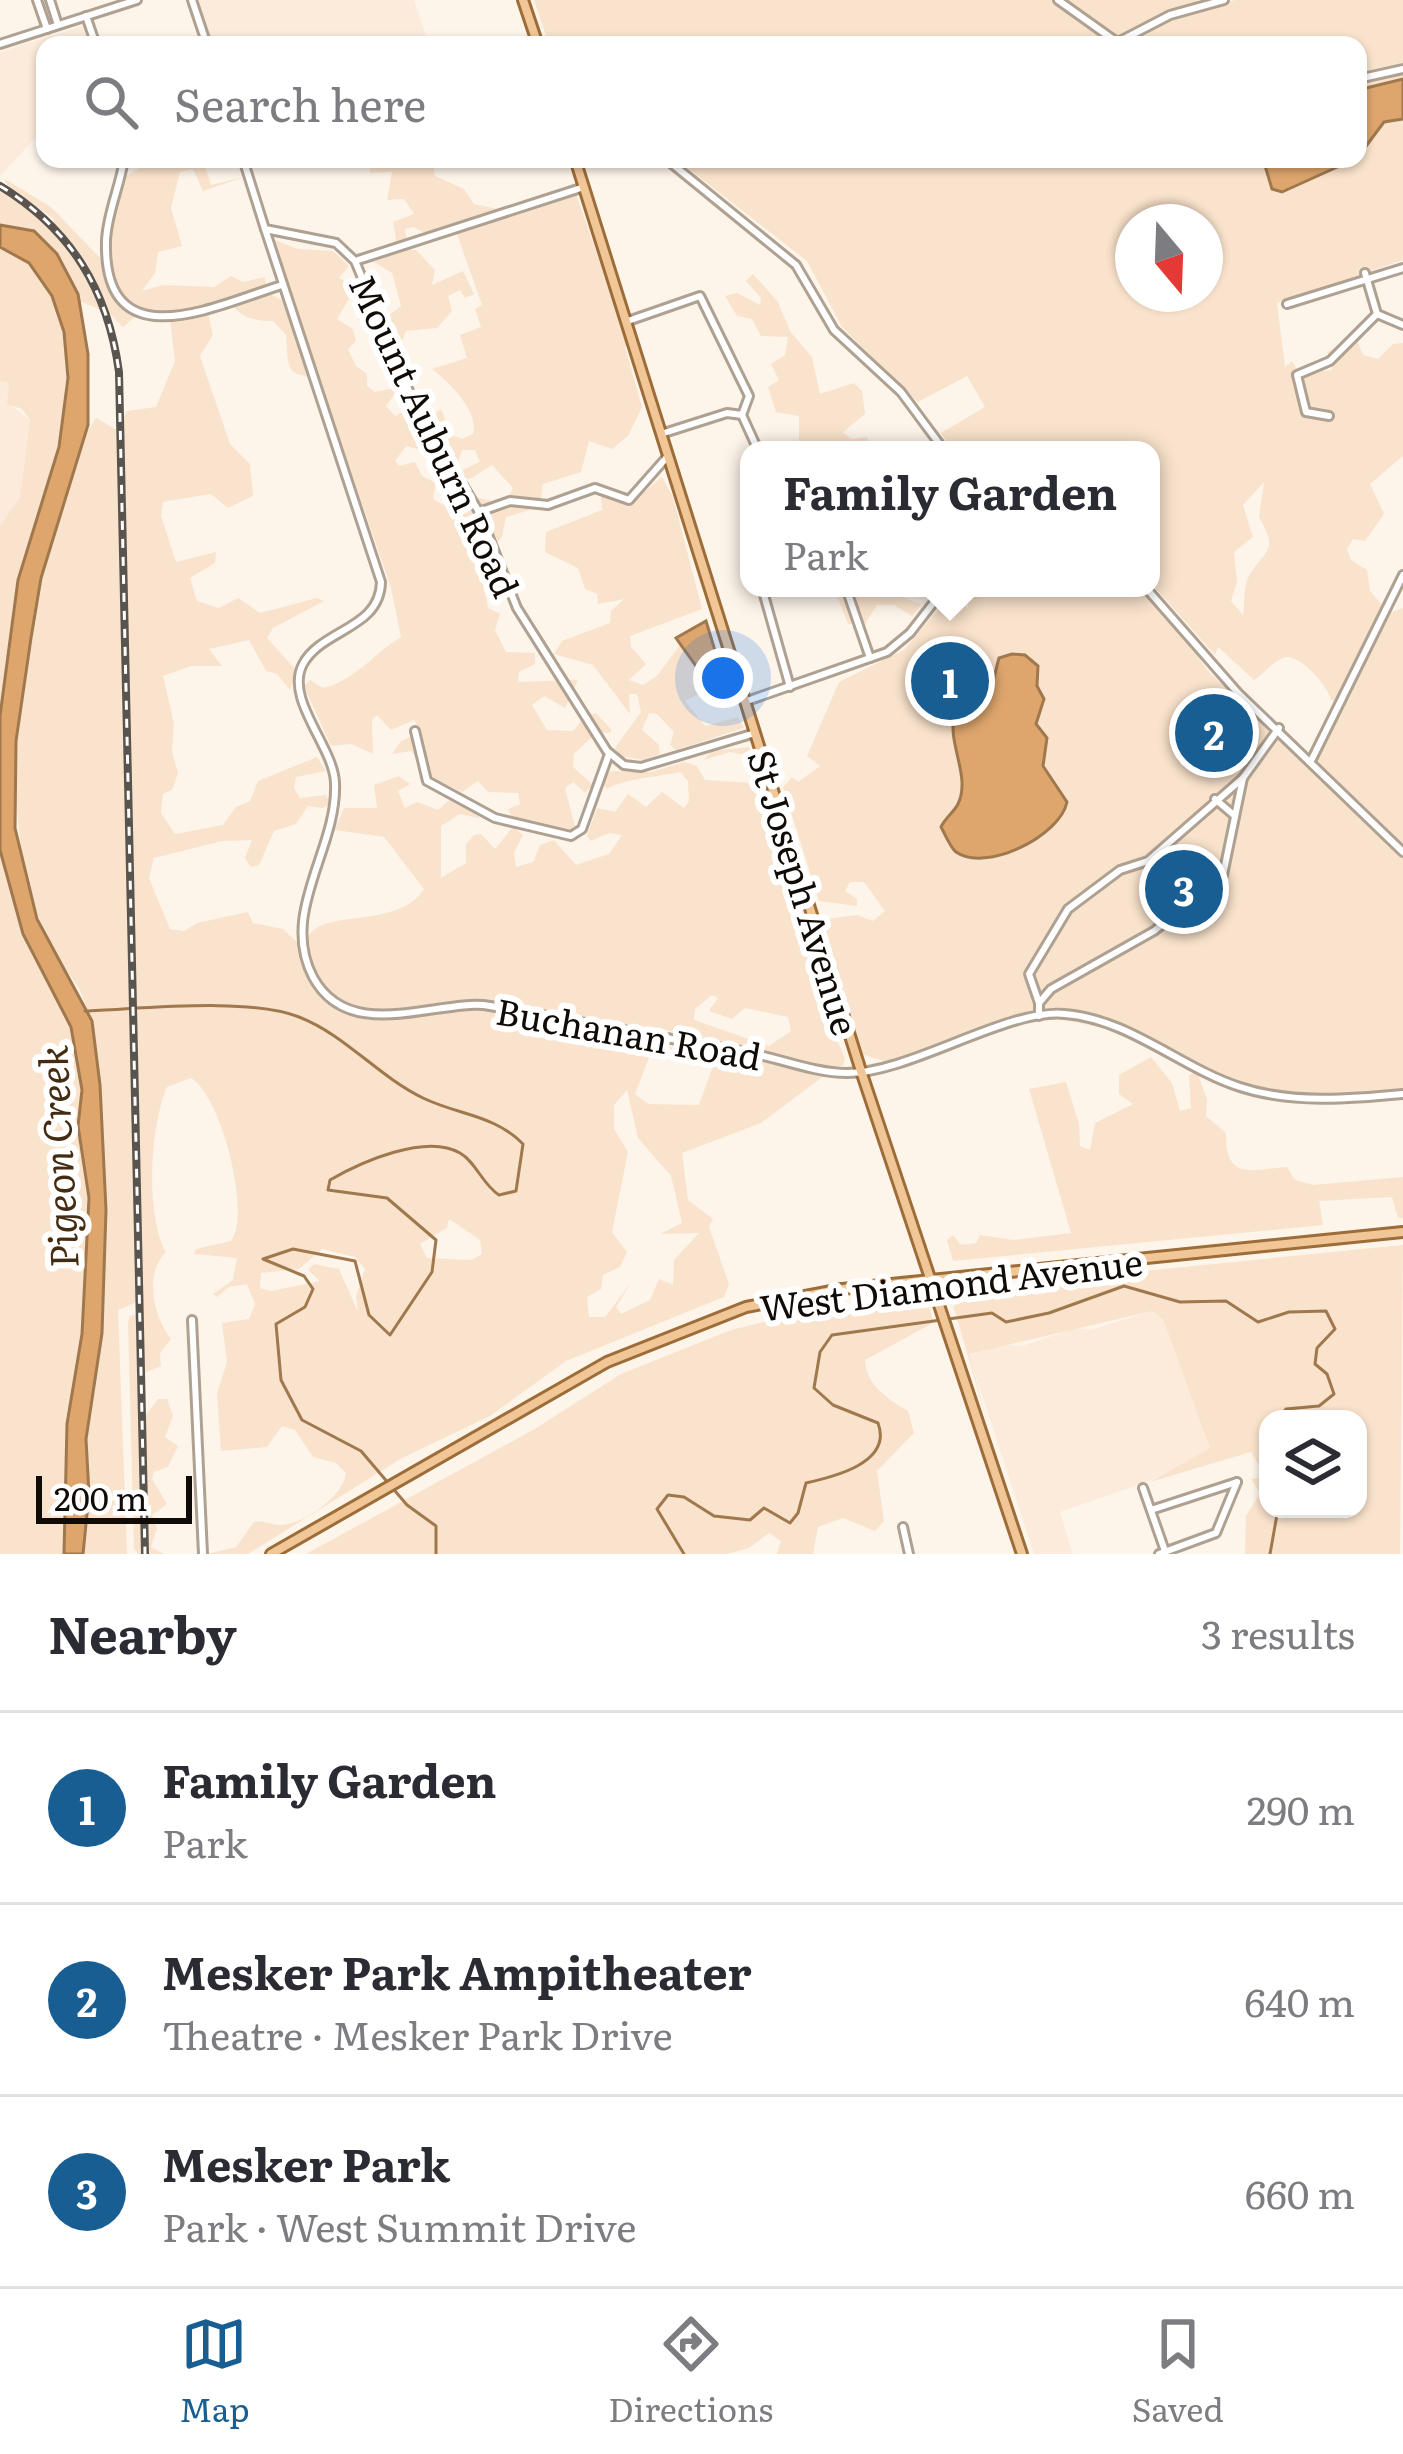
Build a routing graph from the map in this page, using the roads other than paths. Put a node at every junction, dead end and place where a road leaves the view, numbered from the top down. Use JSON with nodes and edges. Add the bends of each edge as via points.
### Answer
{"nodes":[{"id":1,"x":37,"y":0,"type":"edge"},
{"id":2,"x":50,"y":0,"type":"edge"},
{"id":3,"x":137,"y":0,"type":"edge"},
{"id":4,"x":192,"y":0,"type":"edge"},
{"id":5,"x":523,"y":0,"type":"edge"},
{"id":6,"x":1058,"y":0,"type":"edge"},
{"id":7,"x":1225,"y":0,"type":"edge"},
{"id":8,"x":86,"y":16,"type":"junction"},
{"id":9,"x":58,"y":26,"type":"junction"},
{"id":10,"x":47,"y":29,"type":"junction"},
{"id":11,"x":93,"y":36,"type":"edge"},
{"id":12,"x":204,"y":36,"type":"edge"},
{"id":13,"x":535,"y":36,"type":"edge"},
{"id":14,"x":1109,"y":36,"type":"edge"},
{"id":15,"x":1134,"y":36,"type":"edge"},
{"id":16,"x":0,"y":44,"type":"edge"},
{"id":17,"x":1403,"y":69,"type":"edge"},
{"id":18,"x":1367,"y":77,"type":"edge"},
{"id":19,"x":122,"y":168,"type":"edge"},
{"id":20,"x":246,"y":168,"type":"edge"},
{"id":21,"x":578,"y":168,"type":"edge"},
{"id":22,"x":677,"y":168,"type":"edge"},
{"id":23,"x":584,"y":187,"type":"junction"},
{"id":24,"x":266,"y":229,"type":"junction"},
{"id":25,"x":355,"y":261,"type":"junction"},
{"id":26,"x":1403,"y":268,"type":"edge"},
{"id":27,"x":1366,"y":276,"type":"junction"},
{"id":28,"x":282,"y":285,"type":"junction"},
{"id":29,"x":1287,"y":304,"type":"dead end"},
{"id":30,"x":1377,"y":314,"type":"junction"},
{"id":31,"x":628,"y":321,"type":"junction"},
{"id":32,"x":1403,"y":325,"type":"edge"},
{"id":33,"x":742,"y":415,"type":"junction"},
{"id":34,"x":1329,"y":416,"type":"dead end"},
{"id":35,"x":664,"y":433,"type":"junction"},
{"id":36,"x":754,"y":441,"type":"edge"},
{"id":37,"x":938,"y":441,"type":"edge"},
{"id":38,"x":671,"y":455,"type":"junction"},
{"id":39,"x":479,"y":512,"type":"junction"},
{"id":40,"x":1403,"y":575,"type":"edge"},
{"id":41,"x":765,"y":597,"type":"edge"},
{"id":42,"x":849,"y":597,"type":"edge"},
{"id":43,"x":938,"y":597,"type":"edge"},
{"id":44,"x":1154,"y":597,"type":"edge"},
{"id":45,"x":870,"y":659,"type":"junction"},
{"id":46,"x":790,"y":687,"type":"junction"},
{"id":47,"x":747,"y":700,"type":"junction"},
{"id":48,"x":1279,"y":728,"type":"junction"},
{"id":49,"x":415,"y":731,"type":"dead end"},
{"id":50,"x":756,"y":732,"type":"junction"},
{"id":51,"x":609,"y":754,"type":"junction"},
{"id":52,"x":1312,"y":759,"type":"junction"},
{"id":53,"x":1243,"y":778,"type":"junction"},
{"id":54,"x":1214,"y":799,"type":"junction"},
{"id":55,"x":1235,"y":816,"type":"junction"},
{"id":56,"x":1403,"y":851,"type":"edge"},
{"id":57,"x":1039,"y":1003,"type":"junction"},
{"id":58,"x":1039,"y":1016,"type":"junction"},
{"id":59,"x":861,"y":1071,"type":"junction"},
{"id":60,"x":1403,"y":1094,"type":"edge"},
{"id":61,"x":1403,"y":1232,"type":"edge"},
{"id":62,"x":932,"y":1280,"type":"junction"},
{"id":63,"x":192,"y":1320,"type":"dead end"},
{"id":64,"x":1143,"y":1488,"type":"dead end"},
{"id":65,"x":1151,"y":1510,"type":"junction"},
{"id":66,"x":903,"y":1527,"type":"dead end"},
{"id":67,"x":1163,"y":1553,"type":"edge"},
{"id":68,"x":203,"y":1554,"type":"edge"},
{"id":69,"x":271,"y":1554,"type":"edge"},
{"id":70,"x":910,"y":1554,"type":"edge"},
{"id":71,"x":1022,"y":1554,"type":"edge"}],
"edges":[{"from":1,"to":10,"type":"street"},
{"from":2,"to":9,"type":"street"},
{"from":3,"to":8,"type":"street"},
{"from":4,"to":12,"type":"street"},
{"from":5,"to":13,"type":"main road"},
{"from":6,"to":14,"type":"street"},
{"from":7,"to":15,"type":"street","via":[[1169,15]]},
{"from":8,"to":9,"type":"street"},
{"from":8,"to":11,"type":"street"},
{"from":9,"to":10,"type":"street"},
{"from":10,"to":16,"type":"street"},
{"from":17,"to":18,"type":"street"},
{"from":19,"to":28,"type":"street","via":[[106,251],[132,308],[176,319]]},
{"from":20,"to":24,"type":"street"},
{"from":21,"to":23,"type":"main road","name":"St Joseph Avenue"},
{"from":22,"to":37,"type":"street","via":[[796,265],[834,330],[908,400]]},
{"from":23,"to":25,"type":"street"},
{"from":23,"to":31,"type":"main road","name":"St Joseph Avenue"},
{"from":24,"to":25,"type":"street","name":"Mount Auburn Road","via":[[336,243]]},
{"from":24,"to":28,"type":"street","name":"Buchanan Road"},
{"from":25,"to":39,"type":"street","name":"Mount Auburn Road","via":[[414,403]]},
{"from":26,"to":27,"type":"street"},
{"from":27,"to":29,"type":"street"},
{"from":27,"to":30,"type":"street"},
{"from":28,"to":59,"type":"street","name":"Buchanan Road","via":[[381,582],[372,610],[314,652],[300,672],[335,785],[303,918],[304,950],[318,985],[376,1015],[482,1005]]},
{"from":30,"to":32,"type":"street"},
{"from":30,"to":34,"type":"street","via":[[1330,361],[1296,379],[1306,412]]},
{"from":31,"to":33,"type":"street","via":[[700,296],[748,404]]},
{"from":31,"to":35,"type":"main road","name":"St Joseph Avenue"},
{"from":33,"to":35,"type":"street","via":[[727,412]]},
{"from":33,"to":36,"type":"street"},
{"from":35,"to":38,"type":"main road","name":"St Joseph Avenue"},
{"from":38,"to":39,"type":"street","via":[[628,500],[590,489],[548,505],[510,501]]},
{"from":38,"to":47,"type":"main road","name":"St Joseph Avenue"},
{"from":39,"to":51,"type":"street","name":"Mount Auburn Road","via":[[517,608]]},
{"from":40,"to":52,"type":"street"},
{"from":41,"to":46,"type":"street"},
{"from":42,"to":45,"type":"street"},
{"from":43,"to":45,"type":"street","via":[[899,644]]},
{"from":44,"to":48,"type":"street"},
{"from":45,"to":46,"type":"street"},
{"from":46,"to":47,"type":"street"},
{"from":47,"to":50,"type":"main road","name":"St Joseph Avenue"},
{"from":48,"to":52,"type":"street"},
{"from":48,"to":53,"type":"street"},
{"from":49,"to":51,"type":"street","via":[[428,781],[491,816],[572,836]]},
{"from":50,"to":51,"type":"street","via":[[641,767]]},
{"from":50,"to":59,"type":"main road","name":"St Joseph Avenue"},
{"from":52,"to":56,"type":"street"},
{"from":53,"to":54,"type":"street"},
{"from":53,"to":55,"type":"street"},
{"from":54,"to":55,"type":"street"},
{"from":54,"to":57,"type":"street","via":[[1162,851],[1106,880],[1060,918],[1029,974]]},
{"from":55,"to":57,"type":"street","via":[[1223,875],[1154,931]]},
{"from":57,"to":58,"type":"street"},
{"from":58,"to":59,"type":"street","name":"Buchanan Road"},
{"from":58,"to":60,"type":"street","name":"Buchanan Road","via":[[1073,1015],[1106,1026],[1252,1090],[1323,1098]]},
{"from":59,"to":62,"type":"main road","name":"St Joseph Avenue"},
{"from":61,"to":62,"type":"main road","name":"West Diamond Avenue"},
{"from":62,"to":69,"type":"main road","name":"West Diamond Avenue","via":[[782,1299],[687,1327],[607,1362]]},
{"from":62,"to":71,"type":"main road","name":"St Joseph Avenue"},
{"from":63,"to":68,"type":"street"},
{"from":64,"to":65,"type":"street"},
{"from":65,"to":67,"type":"street"},
{"from":65,"to":67,"type":"street","via":[[1237,1482],[1214,1534]]},
{"from":66,"to":70,"type":"street"}]}
